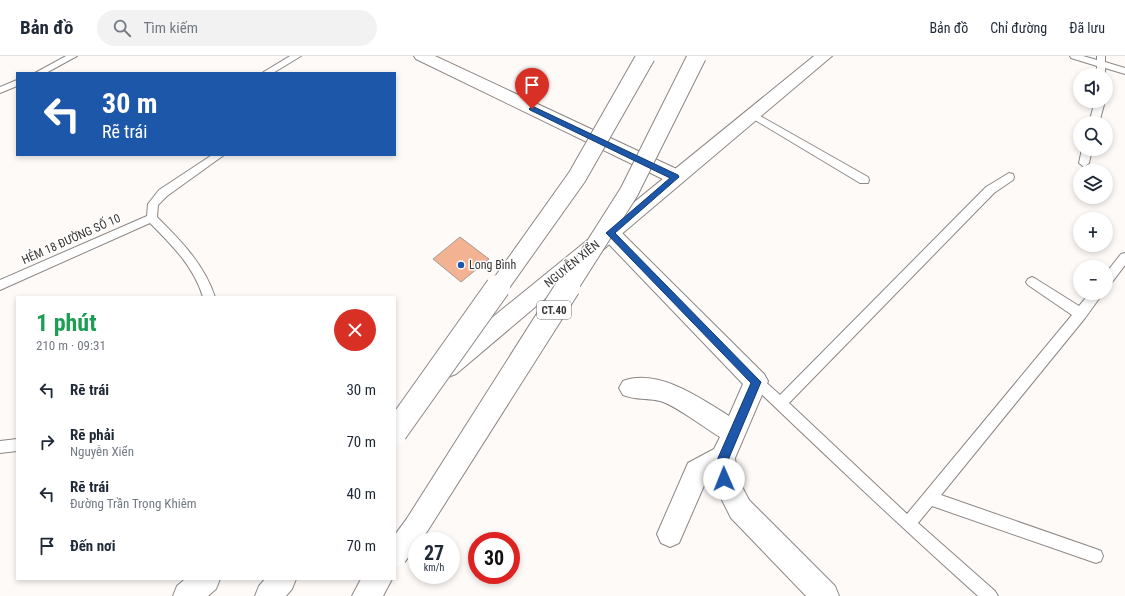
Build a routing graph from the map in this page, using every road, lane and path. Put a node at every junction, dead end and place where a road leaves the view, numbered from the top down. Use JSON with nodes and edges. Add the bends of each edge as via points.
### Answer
{"nodes":[{"id":1,"x":73,"y":56,"type":"edge"},
{"id":2,"x":297,"y":56,"type":"edge"},
{"id":3,"x":422,"y":56,"type":"edge"},
{"id":4,"x":646,"y":56,"type":"edge"},
{"id":5,"x":697,"y":56,"type":"edge"},
{"id":6,"x":824,"y":56,"type":"edge"},
{"id":7,"x":1074,"y":56,"type":"edge"},
{"id":8,"x":1101,"y":60,"type":"edge"},
{"id":9,"x":1125,"y":71,"type":"edge"},
{"id":10,"x":41,"y":72,"type":"edge"},
{"id":11,"x":268,"y":72,"type":"edge"},
{"id":12,"x":16,"y":83,"type":"edge"},
{"id":13,"x":0,"y":90,"type":"edge"},
{"id":14,"x":754,"y":115,"type":"junction"},
{"id":15,"x":218,"y":156,"type":"edge"},
{"id":16,"x":1086,"y":156,"type":"edge"},
{"id":17,"x":1084,"y":163,"type":"dead end"},
{"id":18,"x":676,"y":177,"type":"junction"},
{"id":19,"x":1009,"y":177,"type":"dead end"},
{"id":20,"x":864,"y":180,"type":"dead end"},
{"id":21,"x":152,"y":218,"type":"junction"},
{"id":22,"x":610,"y":233,"type":"junction"},
{"id":23,"x":1125,"y":257,"type":"edge"},
{"id":24,"x":1113,"y":273,"type":"edge"},
{"id":25,"x":1032,"y":282,"type":"dead end"},
{"id":26,"x":0,"y":285,"type":"edge"},
{"id":27,"x":209,"y":296,"type":"edge"},
{"id":28,"x":1092,"y":300,"type":"edge"},
{"id":29,"x":1081,"y":314,"type":"junction"},
{"id":30,"x":756,"y":382,"type":"junction"},
{"id":31,"x":631,"y":388,"type":"dead end"},
{"id":32,"x":779,"y":404,"type":"junction"},
{"id":33,"x":396,"y":411,"type":"edge"},
{"id":34,"x":396,"y":431,"type":"edge"},
{"id":35,"x":734,"y":434,"type":"junction"},
{"id":36,"x":16,"y":445,"type":"edge"},
{"id":37,"x":0,"y":447,"type":"edge"},
{"id":38,"x":724,"y":458,"type":"junction"},
{"id":39,"x":930,"y":498,"type":"junction"},
{"id":40,"x":908,"y":524,"type":"junction"},
{"id":41,"x":670,"y":534,"type":"dead end"},
{"id":42,"x":396,"y":554,"type":"edge"},
{"id":43,"x":1096,"y":556,"type":"dead end"},
{"id":44,"x":281,"y":580,"type":"edge"},
{"id":45,"x":377,"y":580,"type":"edge"},
{"id":46,"x":813,"y":591,"type":"edge"},
{"id":47,"x":269,"y":596,"type":"edge"},
{"id":48,"x":366,"y":596,"type":"edge"},
{"id":49,"x":990,"y":596,"type":"edge"}],
"edges":[{"from":1,"to":10,"type":"lane"},
{"from":2,"to":11,"type":"lane"},
{"from":3,"to":18,"type":"main road"},
{"from":4,"to":34,"type":"main road","bridge":true,"via":[[577,177]]},
{"from":5,"to":42,"type":"main road","number":"CT.40","bridge":true,"via":[[629,192],[417,525]]},
{"from":6,"to":14,"type":"main road","name":"NGUYỄN XIỂN"},
{"from":7,"to":8,"type":"lane"},
{"from":8,"to":9,"type":"lane"},
{"from":12,"to":13,"type":"lane"},
{"from":14,"to":18,"type":"main road","name":"NGUYỄN XIỂN"},
{"from":14,"to":20,"type":"lane"},
{"from":15,"to":21,"type":"lane","via":[[163,193],[153,204]]},
{"from":16,"to":17,"type":"lane"},
{"from":18,"to":22,"type":"main road","name":"NGUYỄN XIỂN"},
{"from":19,"to":32,"type":"lane","via":[[990,190]]},
{"from":21,"to":26,"type":"lane","name":"HẺM 18 ĐƯỜNG SỐ 10"},
{"from":21,"to":27,"type":"lane","via":[[201,275]]},
{"from":22,"to":30,"type":"main road"},
{"from":22,"to":33,"type":"main road","name":"NGUYỄN XIỂN","via":[[490,330]]},
{"from":23,"to":24,"type":"lane"},
{"from":25,"to":29,"type":"lane"},
{"from":28,"to":29,"type":"lane"},
{"from":29,"to":39,"type":"lane"},
{"from":30,"to":32,"type":"lane"},
{"from":30,"to":35,"type":"main road"},
{"from":31,"to":35,"type":"main road","via":[[664,391]]},
{"from":32,"to":40,"type":"lane"},
{"from":35,"to":38,"type":"main road"},
{"from":36,"to":37,"type":"lane"},
{"from":38,"to":41,"type":"main road","via":[[697,472]]},
{"from":38,"to":46,"type":"main road","via":[[724,479],[740,509]]},
{"from":39,"to":40,"type":"lane"},
{"from":39,"to":43,"type":"lane"},
{"from":40,"to":49,"type":"lane"},
{"from":44,"to":47,"type":"main road"},
{"from":45,"to":48,"type":"main road"}]}
